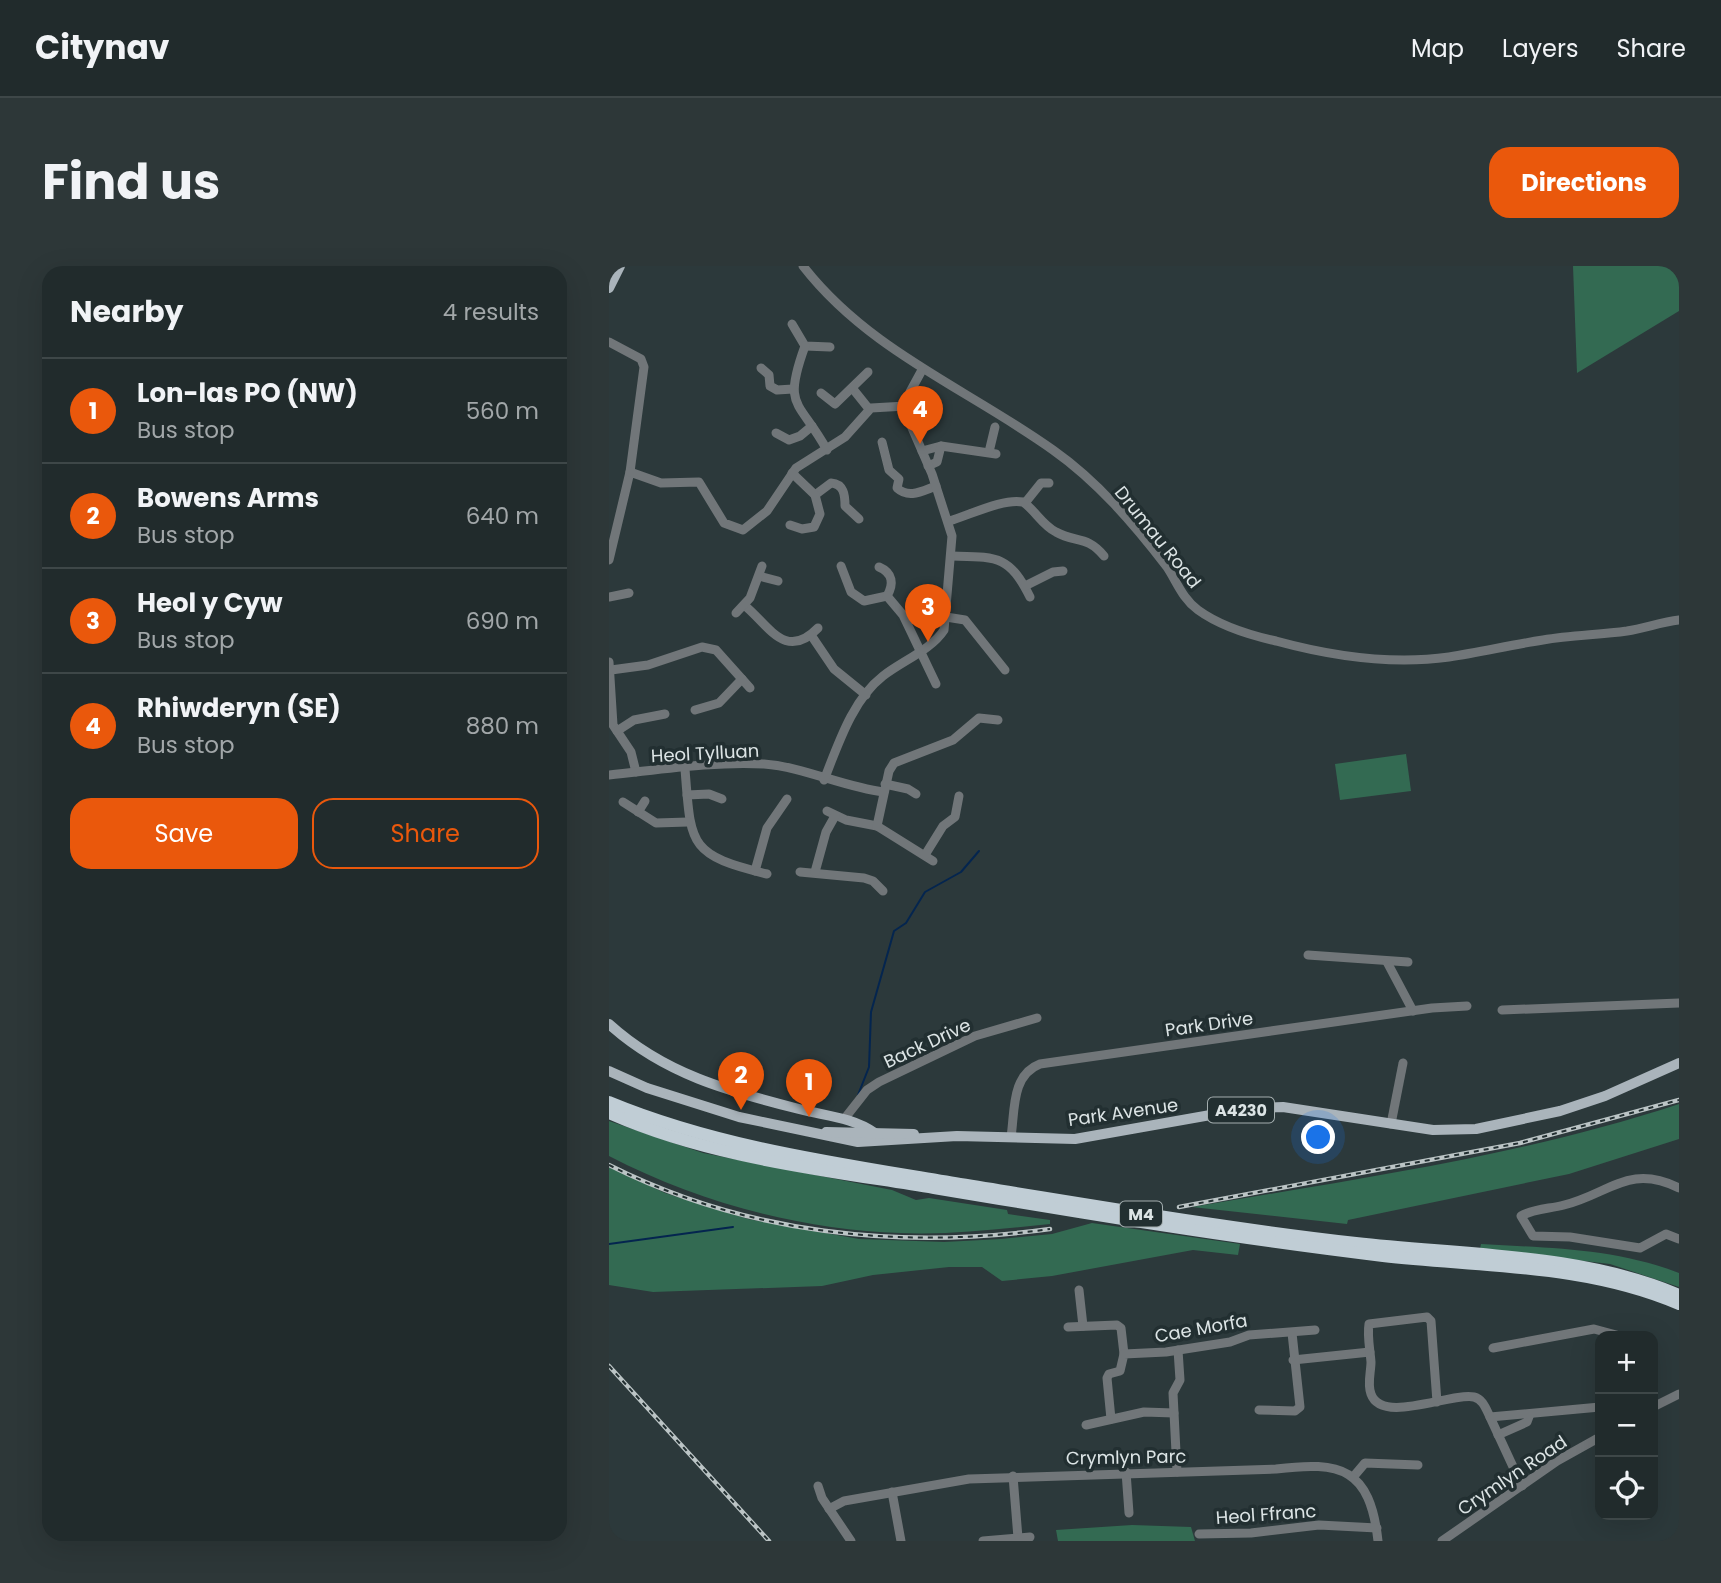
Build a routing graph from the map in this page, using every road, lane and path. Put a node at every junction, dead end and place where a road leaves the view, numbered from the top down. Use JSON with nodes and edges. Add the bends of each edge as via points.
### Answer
{"nodes":[{"id":1,"x":620,"y":266,"type":"edge"},
{"id":2,"x":803,"y":266,"type":"edge"},
{"id":3,"x":609,"y":288,"type":"edge"},
{"id":4,"x":792,"y":324,"type":"dead end"},
{"id":5,"x":609,"y":342,"type":"edge"},
{"id":6,"x":805,"y":346,"type":"junction"},
{"id":7,"x":830,"y":347,"type":"dead end"},
{"id":8,"x":761,"y":368,"type":"dead end"},
{"id":9,"x":922,"y":370,"type":"junction"},
{"id":10,"x":868,"y":372,"type":"dead end"},
{"id":11,"x":793,"y":388,"type":"junction"},
{"id":12,"x":853,"y":389,"type":"junction"},
{"id":13,"x":821,"y":393,"type":"dead end"},
{"id":14,"x":906,"y":406,"type":"junction"},
{"id":15,"x":869,"y":409,"type":"junction"},
{"id":16,"x":812,"y":426,"type":"junction"},
{"id":17,"x":995,"y":427,"type":"dead end"},
{"id":18,"x":776,"y":433,"type":"dead end"},
{"id":19,"x":882,"y":442,"type":"dead end"},
{"id":20,"x":941,"y":446,"type":"junction"},
{"id":21,"x":827,"y":450,"type":"junction"},
{"id":22,"x":922,"y":451,"type":"junction"},
{"id":23,"x":928,"y":466,"type":"junction"},
{"id":24,"x":630,"y":472,"type":"junction"},
{"id":25,"x":792,"y":473,"type":"junction"},
{"id":26,"x":1049,"y":484,"type":"dead end"},
{"id":27,"x":936,"y":486,"type":"junction"},
{"id":28,"x":815,"y":495,"type":"junction"},
{"id":29,"x":1025,"y":503,"type":"junction"},
{"id":30,"x":859,"y":519,"type":"dead end"},
{"id":31,"x":949,"y":521,"type":"junction"},
{"id":32,"x":790,"y":525,"type":"dead end"},
{"id":33,"x":952,"y":556,"type":"junction"},
{"id":34,"x":1104,"y":556,"type":"dead end"},
{"id":35,"x":609,"y":560,"type":"edge"},
{"id":36,"x":841,"y":566,"type":"dead end"},
{"id":37,"x":879,"y":567,"type":"dead end"},
{"id":38,"x":1063,"y":571,"type":"dead end"},
{"id":39,"x":778,"y":581,"type":"dead end"},
{"id":40,"x":1024,"y":586,"type":"junction"},
{"id":41,"x":629,"y":593,"type":"dead end"},
{"id":42,"x":887,"y":596,"type":"junction"},
{"id":43,"x":609,"y":597,"type":"edge"},
{"id":44,"x":1030,"y":597,"type":"dead end"},
{"id":45,"x":744,"y":604,"type":"junction"},
{"id":46,"x":736,"y":613,"type":"dead end"},
{"id":47,"x":946,"y":617,"type":"junction"},
{"id":48,"x":1679,"y":620,"type":"edge"},
{"id":49,"x":921,"y":650,"type":"junction"},
{"id":50,"x":610,"y":666,"type":"edge"},
{"id":51,"x":1005,"y":670,"type":"dead end"},
{"id":52,"x":742,"y":680,"type":"junction"},
{"id":53,"x":936,"y":684,"type":"dead end"},
{"id":54,"x":750,"y":688,"type":"dead end"},
{"id":55,"x":866,"y":695,"type":"junction"},
{"id":56,"x":701,"y":706,"type":"dead end"},
{"id":57,"x":664,"y":714,"type":"dead end"},
{"id":58,"x":998,"y":720,"type":"dead end"},
{"id":59,"x":617,"y":731,"type":"junction"},
{"id":60,"x":685,"y":769,"type":"junction"},
{"id":61,"x":636,"y":772,"type":"junction"},
{"id":62,"x":609,"y":775,"type":"edge"},
{"id":63,"x":824,"y":780,"type":"junction"},
{"id":64,"x":885,"y":788,"type":"junction"},
{"id":65,"x":916,"y":794,"type":"dead end"},
{"id":66,"x":687,"y":795,"type":"junction"},
{"id":67,"x":959,"y":796,"type":"dead end"},
{"id":68,"x":722,"y":799,"type":"dead end"},
{"id":69,"x":787,"y":799,"type":"dead end"},
{"id":70,"x":623,"y":802,"type":"dead end"},
{"id":71,"x":645,"y":802,"type":"dead end"},
{"id":72,"x":638,"y":811,"type":"junction"},
{"id":73,"x":688,"y":822,"type":"junction"},
{"id":74,"x":877,"y":826,"type":"junction"},
{"id":75,"x":755,"y":871,"type":"junction"},
{"id":76,"x":800,"y":872,"type":"dead end"},
{"id":77,"x":814,"y":872,"type":"junction"},
{"id":78,"x":767,"y":874,"type":"dead end"},
{"id":79,"x":883,"y":891,"type":"dead end"},
{"id":80,"x":1308,"y":955,"type":"dead end"},
{"id":81,"x":1409,"y":961,"type":"dead end"},
{"id":82,"x":1387,"y":962,"type":"junction"},
{"id":83,"x":1679,"y":1003,"type":"edge"},
{"id":84,"x":1467,"y":1006,"type":"dead end"},
{"id":85,"x":1502,"y":1010,"type":"dead end"},
{"id":86,"x":1413,"y":1011,"type":"junction"},
{"id":87,"x":1037,"y":1018,"type":"dead end"},
{"id":88,"x":609,"y":1024,"type":"edge"},
{"id":89,"x":1403,"y":1063,"type":"dead end"},
{"id":90,"x":1679,"y":1063,"type":"edge"},
{"id":91,"x":609,"y":1071,"type":"edge"},
{"id":92,"x":609,"y":1102,"type":"edge"},
{"id":93,"x":773,"y":1102,"type":"junction"},
{"id":94,"x":609,"y":1113,"type":"edge"},
{"id":95,"x":845,"y":1118,"type":"junction"},
{"id":96,"x":768,"y":1124,"type":"junction"},
{"id":97,"x":1391,"y":1124,"type":"junction"},
{"id":98,"x":812,"y":1132,"type":"junction"},
{"id":99,"x":857,"y":1132,"type":"junction"},
{"id":100,"x":873,"y":1138,"type":"junction"},
{"id":101,"x":1011,"y":1138,"type":"junction"},
{"id":102,"x":1679,"y":1188,"type":"edge"},
{"id":103,"x":1679,"y":1239,"type":"edge"},
{"id":104,"x":1079,"y":1290,"type":"dead end"},
{"id":105,"x":1679,"y":1295,"type":"edge"},
{"id":106,"x":1679,"y":1304,"type":"edge"},
{"id":107,"x":1083,"y":1326,"type":"junction"},
{"id":108,"x":1068,"y":1327,"type":"dead end"},
{"id":109,"x":1315,"y":1330,"type":"dead end"},
{"id":110,"x":1601,"y":1331,"type":"edge"},
{"id":111,"x":1292,"y":1333,"type":"junction"},
{"id":112,"x":1493,"y":1348,"type":"dead end"},
{"id":113,"x":1178,"y":1350,"type":"junction"},
{"id":114,"x":1370,"y":1352,"type":"junction"},
{"id":115,"x":1124,"y":1354,"type":"junction"},
{"id":116,"x":1293,"y":1360,"type":"junction"},
{"id":117,"x":1679,"y":1394,"type":"edge"},
{"id":118,"x":1437,"y":1402,"type":"junction"},
{"id":119,"x":1658,"y":1402,"type":"edge"},
{"id":120,"x":1595,"y":1408,"type":"edge"},
{"id":121,"x":1259,"y":1410,"type":"dead end"},
{"id":122,"x":1174,"y":1413,"type":"junction"},
{"id":123,"x":1530,"y":1414,"type":"junction"},
{"id":124,"x":1490,"y":1417,"type":"junction"},
{"id":125,"x":1111,"y":1419,"type":"junction"},
{"id":126,"x":1086,"y":1425,"type":"dead end"},
{"id":127,"x":1498,"y":1435,"type":"junction"},
{"id":128,"x":1595,"y":1440,"type":"edge"},
{"id":129,"x":1418,"y":1465,"type":"dead end"},
{"id":130,"x":1126,"y":1472,"type":"junction"},
{"id":131,"x":1177,"y":1472,"type":"junction"},
{"id":132,"x":1013,"y":1476,"type":"junction"},
{"id":133,"x":1354,"y":1476,"type":"junction"},
{"id":134,"x":818,"y":1486,"type":"dead end"},
{"id":135,"x":1522,"y":1486,"type":"junction"},
{"id":136,"x":891,"y":1492,"type":"junction"},
{"id":137,"x":829,"y":1509,"type":"junction"},
{"id":138,"x":1129,"y":1513,"type":"dead end"},
{"id":139,"x":1377,"y":1528,"type":"junction"},
{"id":140,"x":1199,"y":1534,"type":"dead end"},
{"id":141,"x":1262,"y":1536,"type":"edge"},
{"id":142,"x":1030,"y":1537,"type":"dead end"},
{"id":143,"x":1018,"y":1538,"type":"junction"},
{"id":144,"x":851,"y":1541,"type":"edge"},
{"id":145,"x":901,"y":1541,"type":"edge"},
{"id":146,"x":983,"y":1541,"type":"edge"},
{"id":147,"x":1378,"y":1541,"type":"edge"},
{"id":148,"x":1442,"y":1541,"type":"edge"}],
"edges":[{"from":1,"to":3,"type":"main road"},
{"from":2,"to":9,"type":"street","name":"Drumau Road","via":[[839,308]]},
{"from":4,"to":6,"type":"street"},
{"from":5,"to":24,"type":"street","via":[[641,359],[644,367]]},
{"from":6,"to":7,"type":"street"},
{"from":6,"to":11,"type":"street"},
{"from":8,"to":11,"type":"street","via":[[769,374],[770,386]]},
{"from":9,"to":14,"type":"street"},
{"from":9,"to":48,"type":"street","name":"Drumau Road","via":[[1087,474],[1198,610],[1243,633],[1366,658],[1415,658],[1628,631]]},
{"from":10,"to":12,"type":"street"},
{"from":11,"to":16,"type":"street","via":[[797,409]]},
{"from":12,"to":13,"type":"street","via":[[835,404]]},
{"from":12,"to":15,"type":"street"},
{"from":14,"to":15,"type":"street"},
{"from":14,"to":22,"type":"street"},
{"from":15,"to":21,"type":"street"},
{"from":16,"to":18,"type":"street","via":[[789,440]]},
{"from":16,"to":21,"type":"street"},
{"from":17,"to":20,"type":"street","via":[[992,453]]},
{"from":19,"to":27,"type":"street","via":[[889,470],[899,479],[897,488],[903,494]]},
{"from":20,"to":22,"type":"street"},
{"from":20,"to":23,"type":"street","via":[[937,462]]},
{"from":21,"to":25,"type":"street"},
{"from":22,"to":23,"type":"street"},
{"from":23,"to":27,"type":"street"},
{"from":24,"to":25,"type":"street","via":[[661,483],[699,482],[720,518],[738,530],[767,511]]},
{"from":24,"to":35,"type":"street"},
{"from":25,"to":28,"type":"street"},
{"from":26,"to":29,"type":"street","via":[[1041,483]]},
{"from":27,"to":31,"type":"street"},
{"from":28,"to":30,"type":"street","via":[[831,483],[837,484],[844,491],[845,506]]},
{"from":28,"to":32,"type":"street","via":[[818,523],[802,529]]},
{"from":29,"to":31,"type":"street","via":[[1002,501]]},
{"from":29,"to":34,"type":"street","via":[[1058,534],[1083,539]]},
{"from":31,"to":33,"type":"street"},
{"from":33,"to":40,"type":"street","via":[[1007,562]]},
{"from":33,"to":47,"type":"street"},
{"from":36,"to":42,"type":"street","via":[[846,586],[859,599]]},
{"from":37,"to":42,"type":"street","via":[[891,577]]},
{"from":38,"to":40,"type":"street"},
{"from":39,"to":45,"type":"street","via":[[761,571]]},
{"from":40,"to":44,"type":"street"},
{"from":41,"to":43,"type":"street"},
{"from":42,"to":49,"type":"street"},
{"from":45,"to":46,"type":"street"},
{"from":45,"to":55,"type":"street","via":[[778,639],[794,642],[814,631],[834,669]]},
{"from":47,"to":49,"type":"street","via":[[940,636]]},
{"from":47,"to":51,"type":"street","via":[[965,620]]},
{"from":49,"to":53,"type":"street"},
{"from":49,"to":55,"type":"street","via":[[881,677]]},
{"from":50,"to":52,"type":"street","via":[[647,665],[710,648],[721,654]]},
{"from":50,"to":59,"type":"street","via":[[611,716]]},
{"from":52,"to":54,"type":"street"},
{"from":52,"to":56,"type":"street","via":[[719,703]]},
{"from":55,"to":63,"type":"street"},
{"from":57,"to":59,"type":"street","via":[[634,720]]},
{"from":58,"to":64,"type":"street","via":[[979,718],[953,740],[894,763]]},
{"from":59,"to":61,"type":"street","via":[[635,760]]},
{"from":60,"to":61,"type":"street","name":"Heol Tylluan"},
{"from":60,"to":63,"type":"street","name":"Heol Tylluan","via":[[767,764]]},
{"from":60,"to":66,"type":"street"},
{"from":61,"to":62,"type":"street","name":"Heol Tylluan"},
{"from":63,"to":64,"type":"street","name":"Heol Tylluan"},
{"from":64,"to":65,"type":"street","name":"Heol Tylluan"},
{"from":64,"to":74,"type":"street"},
{"from":66,"to":68,"type":"street"},
{"from":66,"to":73,"type":"street"},
{"from":67,"to":74,"type":"street","via":[[955,817],[943,826],[929,858]]},
{"from":69,"to":75,"type":"street","via":[[767,828]]},
{"from":70,"to":72,"type":"street"},
{"from":71,"to":72,"type":"street"},
{"from":72,"to":73,"type":"street","via":[[656,823]]},
{"from":73,"to":75,"type":"street","via":[[696,843],[711,857]]},
{"from":74,"to":77,"type":"street","via":[[831,814]]},
{"from":75,"to":78,"type":"street"},
{"from":76,"to":77,"type":"street"},
{"from":77,"to":79,"type":"street","via":[[864,878]]},
{"from":80,"to":82,"type":"street"},
{"from":81,"to":82,"type":"street"},
{"from":82,"to":86,"type":"street"},
{"from":83,"to":85,"type":"street"},
{"from":84,"to":86,"type":"street","name":"Park Drive"},
{"from":86,"to":101,"type":"street","name":"Park Drive","via":[[1040,1064],[1019,1083]]},
{"from":87,"to":95,"type":"street","name":"Back Drive","via":[[975,1036],[879,1082]]},
{"from":88,"to":93,"type":"main road","via":[[681,1074]]},
{"from":89,"to":97,"type":"street"},
{"from":90,"to":97,"type":"main road","number":"A4230","via":[[1605,1096],[1499,1126],[1453,1131]]},
{"from":91,"to":96,"type":"main road","number":"A4230","via":[[669,1096]]},
{"from":92,"to":105,"type":"highway","number":"M4","via":[[701,1133],[883,1171],[1236,1229],[1578,1266]]},
{"from":93,"to":95,"type":"main road"},
{"from":93,"to":96,"type":"main road"},
{"from":94,"to":106,"type":"highway","number":"M4","via":[[699,1144],[827,1170],[1241,1239],[1576,1275]]},
{"from":95,"to":99,"type":"main road"},
{"from":95,"to":100,"type":"main road","via":[[861,1123]]},
{"from":96,"to":98,"type":"main road","number":"A4230"},
{"from":97,"to":101,"type":"main road","name":"Park Avenue","number":"A4230","via":[[1321,1111],[1261,1108],[1091,1138]]},
{"from":98,"to":99,"type":"main road","number":"A4230"},
{"from":98,"to":100,"type":"main road","number":"A4230","via":[[848,1142]]},
{"from":99,"to":100,"type":"main road"},
{"from":100,"to":101,"type":"main road","name":"Park Avenue","number":"A4230"},
{"from":102,"to":103,"type":"street","via":[[1649,1177],[1634,1179],[1521,1216],[1533,1236],[1635,1248],[1666,1234]]},
{"from":104,"to":107,"type":"street"},
{"from":107,"to":108,"type":"street"},
{"from":107,"to":115,"type":"street","via":[[1117,1325]]},
{"from":109,"to":111,"type":"street","name":"Cae Morfa"},
{"from":110,"to":112,"type":"street"},
{"from":111,"to":113,"type":"street","name":"Cae Morfa","via":[[1248,1335]]},
{"from":111,"to":116,"type":"street"},
{"from":113,"to":115,"type":"street","name":"Cae Morfa"},
{"from":113,"to":122,"type":"street","via":[[1181,1371],[1173,1394]]},
{"from":114,"to":116,"type":"street"},
{"from":114,"to":118,"type":"street","via":[[1369,1385],[1374,1400],[1390,1407]]},
{"from":114,"to":118,"type":"street","via":[[1369,1324],[1427,1317],[1433,1328]]},
{"from":115,"to":125,"type":"street","via":[[1120,1371],[1107,1375]]},
{"from":116,"to":121,"type":"street","via":[[1298,1410]]},
{"from":117,"to":119,"type":"street"},
{"from":118,"to":124,"type":"street","via":[[1475,1397]]},
{"from":120,"to":123,"type":"street"},
{"from":122,"to":125,"type":"street","via":[[1145,1412]]},
{"from":122,"to":131,"type":"street"},
{"from":123,"to":124,"type":"street"},
{"from":123,"to":127,"type":"street","via":[[1527,1422]]},
{"from":124,"to":127,"type":"street"},
{"from":125,"to":126,"type":"street"},
{"from":127,"to":135,"type":"street"},
{"from":128,"to":135,"type":"street","name":"Crymlyn Road"},
{"from":129,"to":133,"type":"street","via":[[1365,1463]]},
{"from":130,"to":131,"type":"street","name":"Crymlyn Parc"},
{"from":130,"to":132,"type":"street","name":"Crymlyn Parc"},
{"from":130,"to":138,"type":"street"},
{"from":131,"to":133,"type":"street","name":"Crymlyn Parc","via":[[1313,1464],[1333,1466]]},
{"from":132,"to":136,"type":"street","name":"Crymlyn Parc"},
{"from":132,"to":143,"type":"street"},
{"from":133,"to":139,"type":"street"},
{"from":134,"to":137,"type":"street"},
{"from":135,"to":148,"type":"street","name":"Crymlyn Road"},
{"from":136,"to":137,"type":"street","name":"Crymlyn Parc","via":[[844,1501]]},
{"from":136,"to":145,"type":"street"},
{"from":137,"to":144,"type":"street"},
{"from":139,"to":141,"type":"street","name":"Heol Ffranc","via":[[1319,1525]]},
{"from":139,"to":147,"type":"street"},
{"from":140,"to":141,"type":"street","name":"Heol Ffranc"},
{"from":142,"to":143,"type":"street"},
{"from":143,"to":146,"type":"street"}]}
